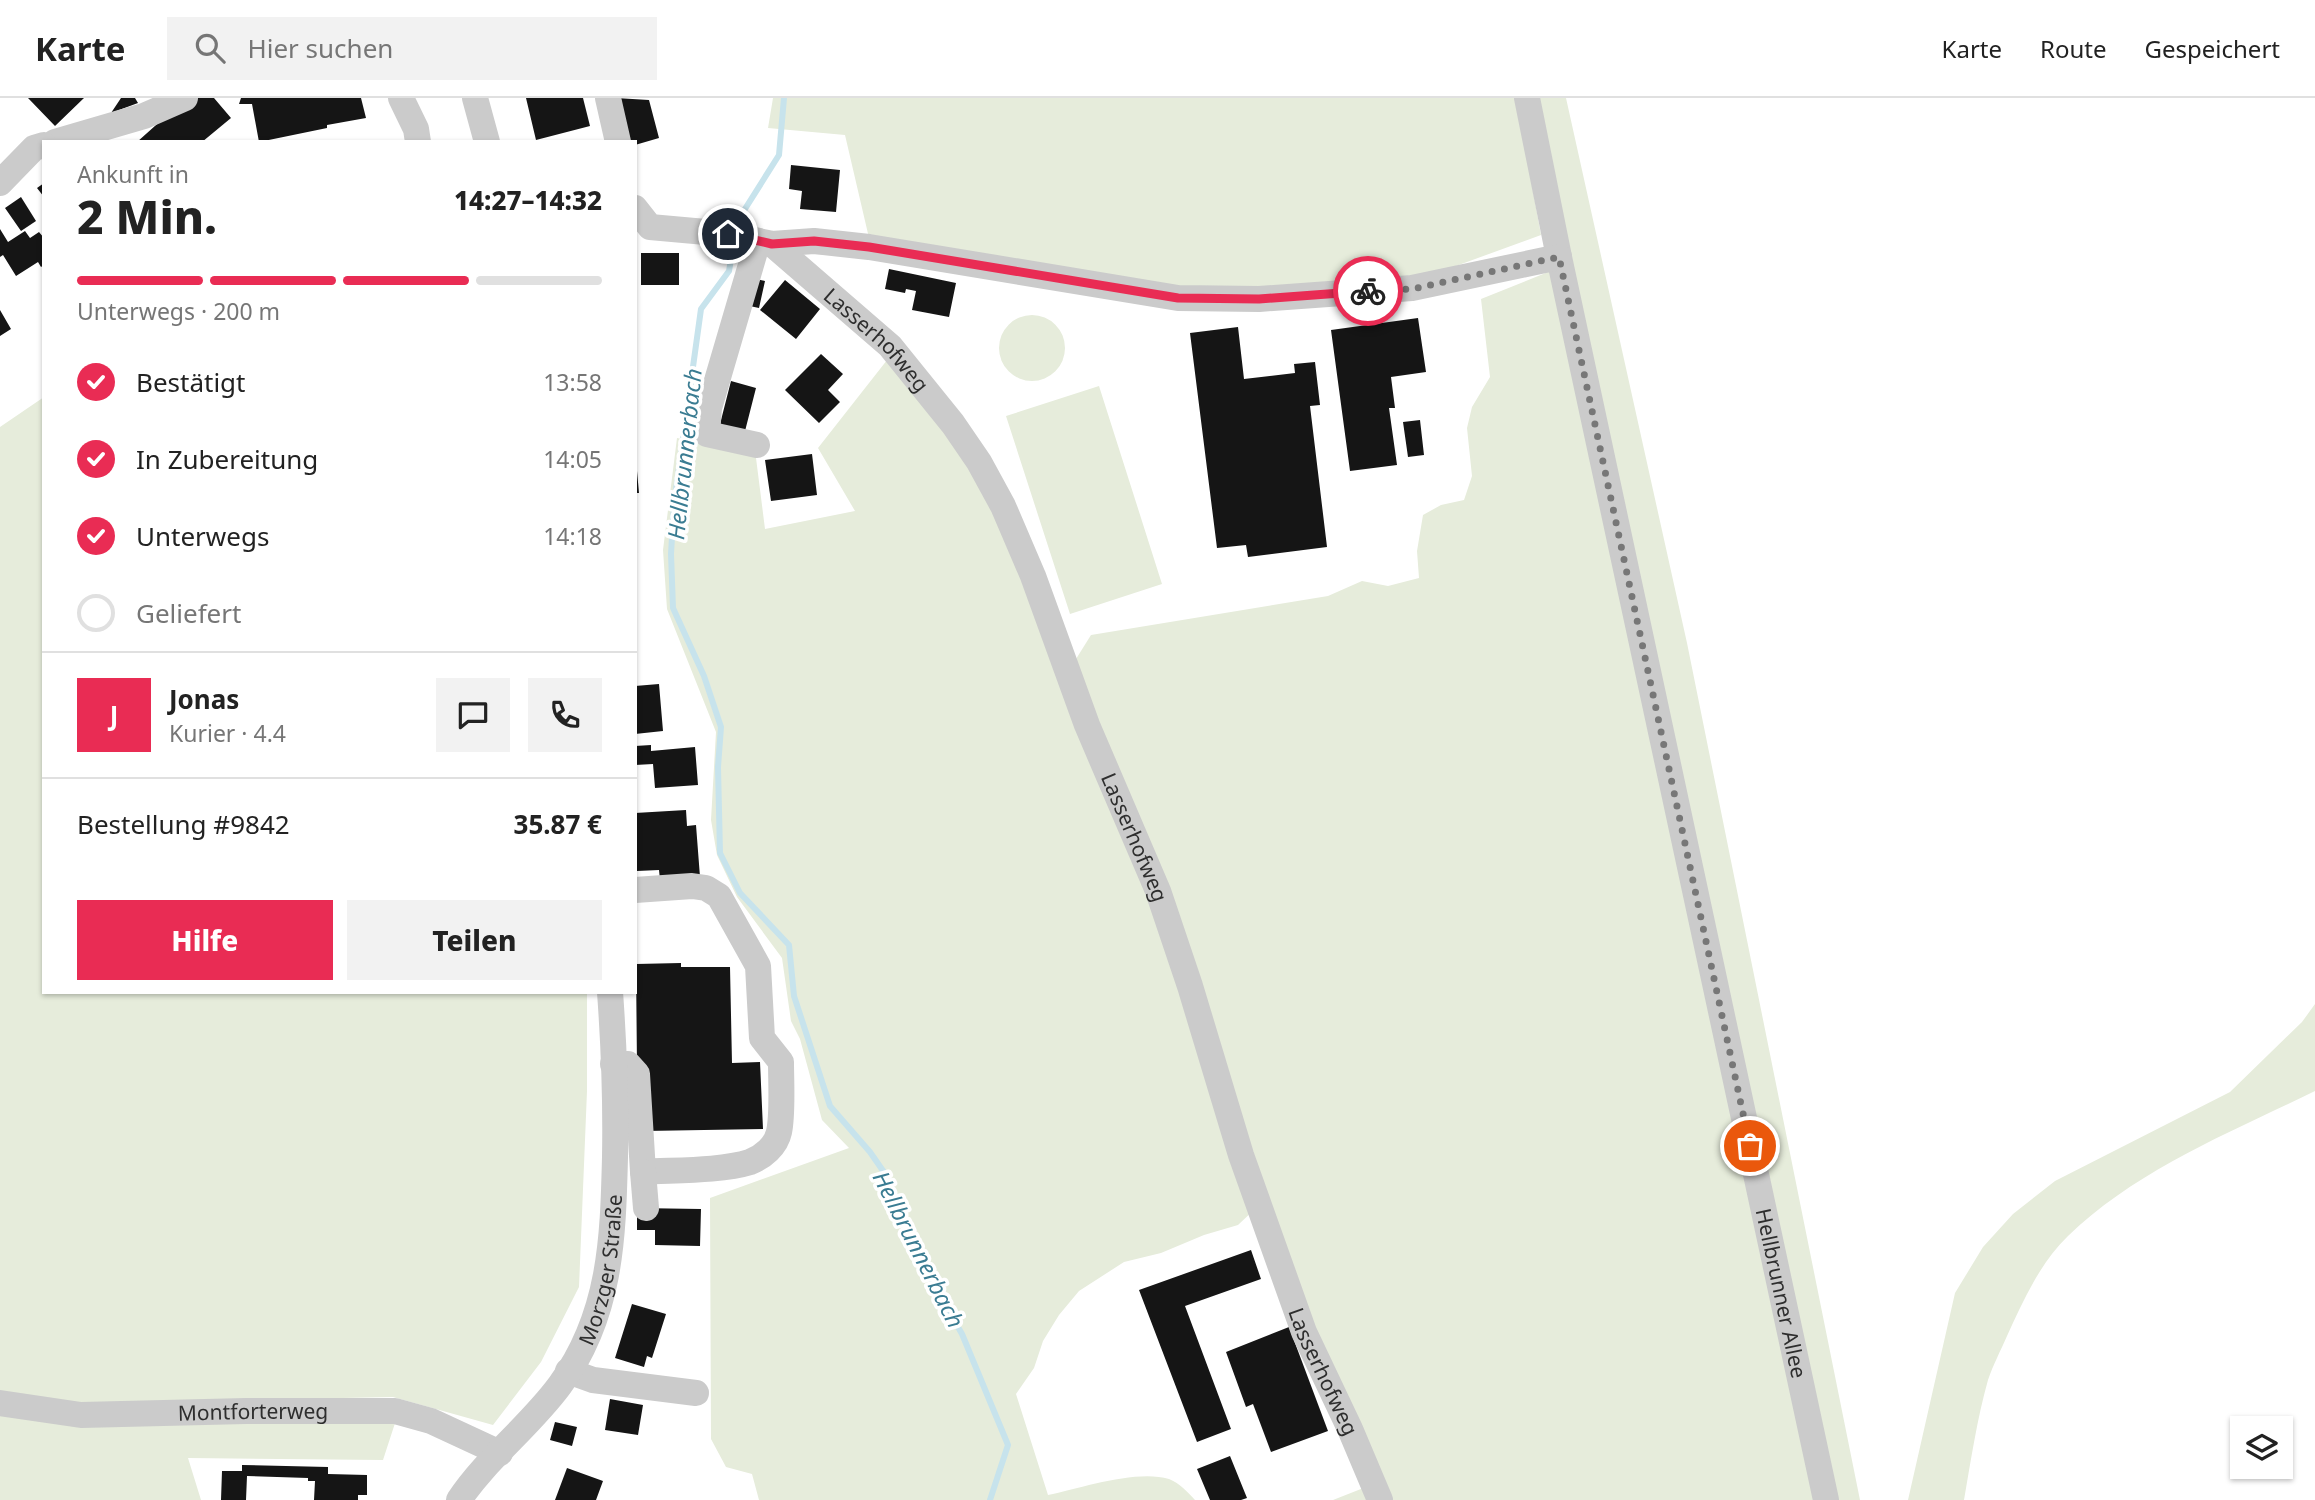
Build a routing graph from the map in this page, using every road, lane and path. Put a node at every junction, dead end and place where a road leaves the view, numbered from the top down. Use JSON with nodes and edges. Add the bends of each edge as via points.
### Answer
{"nodes":[{"id":1,"x":185,"y":98,"type":"edge"},
{"id":2,"x":401,"y":98,"type":"edge"},
{"id":3,"x":475,"y":98,"type":"edge"},
{"id":4,"x":608,"y":98,"type":"edge"},
{"id":5,"x":1527,"y":98,"type":"edge"},
{"id":6,"x":62,"y":140,"type":"edge"},
{"id":7,"x":418,"y":140,"type":"edge"},
{"id":8,"x":486,"y":140,"type":"edge"},
{"id":9,"x":618,"y":140,"type":"edge"},
{"id":10,"x":42,"y":146,"type":"edge"},
{"id":11,"x":0,"y":183,"type":"edge"},
{"id":12,"x":637,"y":211,"type":"edge"},
{"id":13,"x":750,"y":239,"type":"junction"},
{"id":14,"x":1559,"y":257,"type":"junction"},
{"id":15,"x":757,"y":445,"type":"dead end"},
{"id":16,"x":637,"y":890,"type":"edge"},
{"id":17,"x":610,"y":994,"type":"edge"},
{"id":18,"x":614,"y":1064,"type":"junction"},
{"id":19,"x":643,"y":1172,"type":"junction"},
{"id":20,"x":646,"y":1208,"type":"dead end"},
{"id":21,"x":568,"y":1371,"type":"junction"},
{"id":22,"x":696,"y":1393,"type":"dead end"},
{"id":23,"x":0,"y":1404,"type":"edge"},
{"id":24,"x":500,"y":1453,"type":"junction"},
{"id":25,"x":459,"y":1500,"type":"edge"},
{"id":26,"x":1380,"y":1500,"type":"edge"},
{"id":27,"x":1826,"y":1500,"type":"edge"}],
"edges":[{"from":1,"to":6,"type":"street","via":[[144,116]]},
{"from":2,"to":7,"type":"street"},
{"from":3,"to":8,"type":"street"},
{"from":4,"to":9,"type":"street"},
{"from":5,"to":14,"type":"street","name":"Hellbrunner Allee"},
{"from":10,"to":11,"type":"street","via":[[34,148]]},
{"from":12,"to":13,"type":"street","via":[[650,227]]},
{"from":13,"to":14,"type":"street","via":[[869,247],[1178,298],[1259,299],[1412,289]]},
{"from":13,"to":15,"type":"street","via":[[709,408],[707,434]]},
{"from":13,"to":26,"type":"street","name":"Lasserhofweg","via":[[890,346],[953,424],[1003,506],[1087,725],[1158,891],[1237,1142],[1304,1332]]},
{"from":14,"to":27,"type":"street","name":"Hellbrunner Allee"},
{"from":16,"to":19,"type":"street","via":[[692,886],[719,896],[758,966],[762,1038],[781,1062],[779,1132],[764,1155],[729,1166]]},
{"from":17,"to":18,"type":"street","name":"Morzger Straße"},
{"from":18,"to":19,"type":"street","via":[[628,1064],[637,1074]]},
{"from":18,"to":21,"type":"street","name":"Morzger Straße","via":[[610,1264],[592,1326]]},
{"from":19,"to":20,"type":"street"},
{"from":21,"to":22,"type":"street","via":[[593,1380]]},
{"from":21,"to":24,"type":"street","name":"Morzger Straße"},
{"from":23,"to":24,"type":"street","name":"Montforterweg","via":[[81,1415],[395,1411],[431,1421]]},
{"from":24,"to":25,"type":"street","name":"Morzger Straße"}]}
